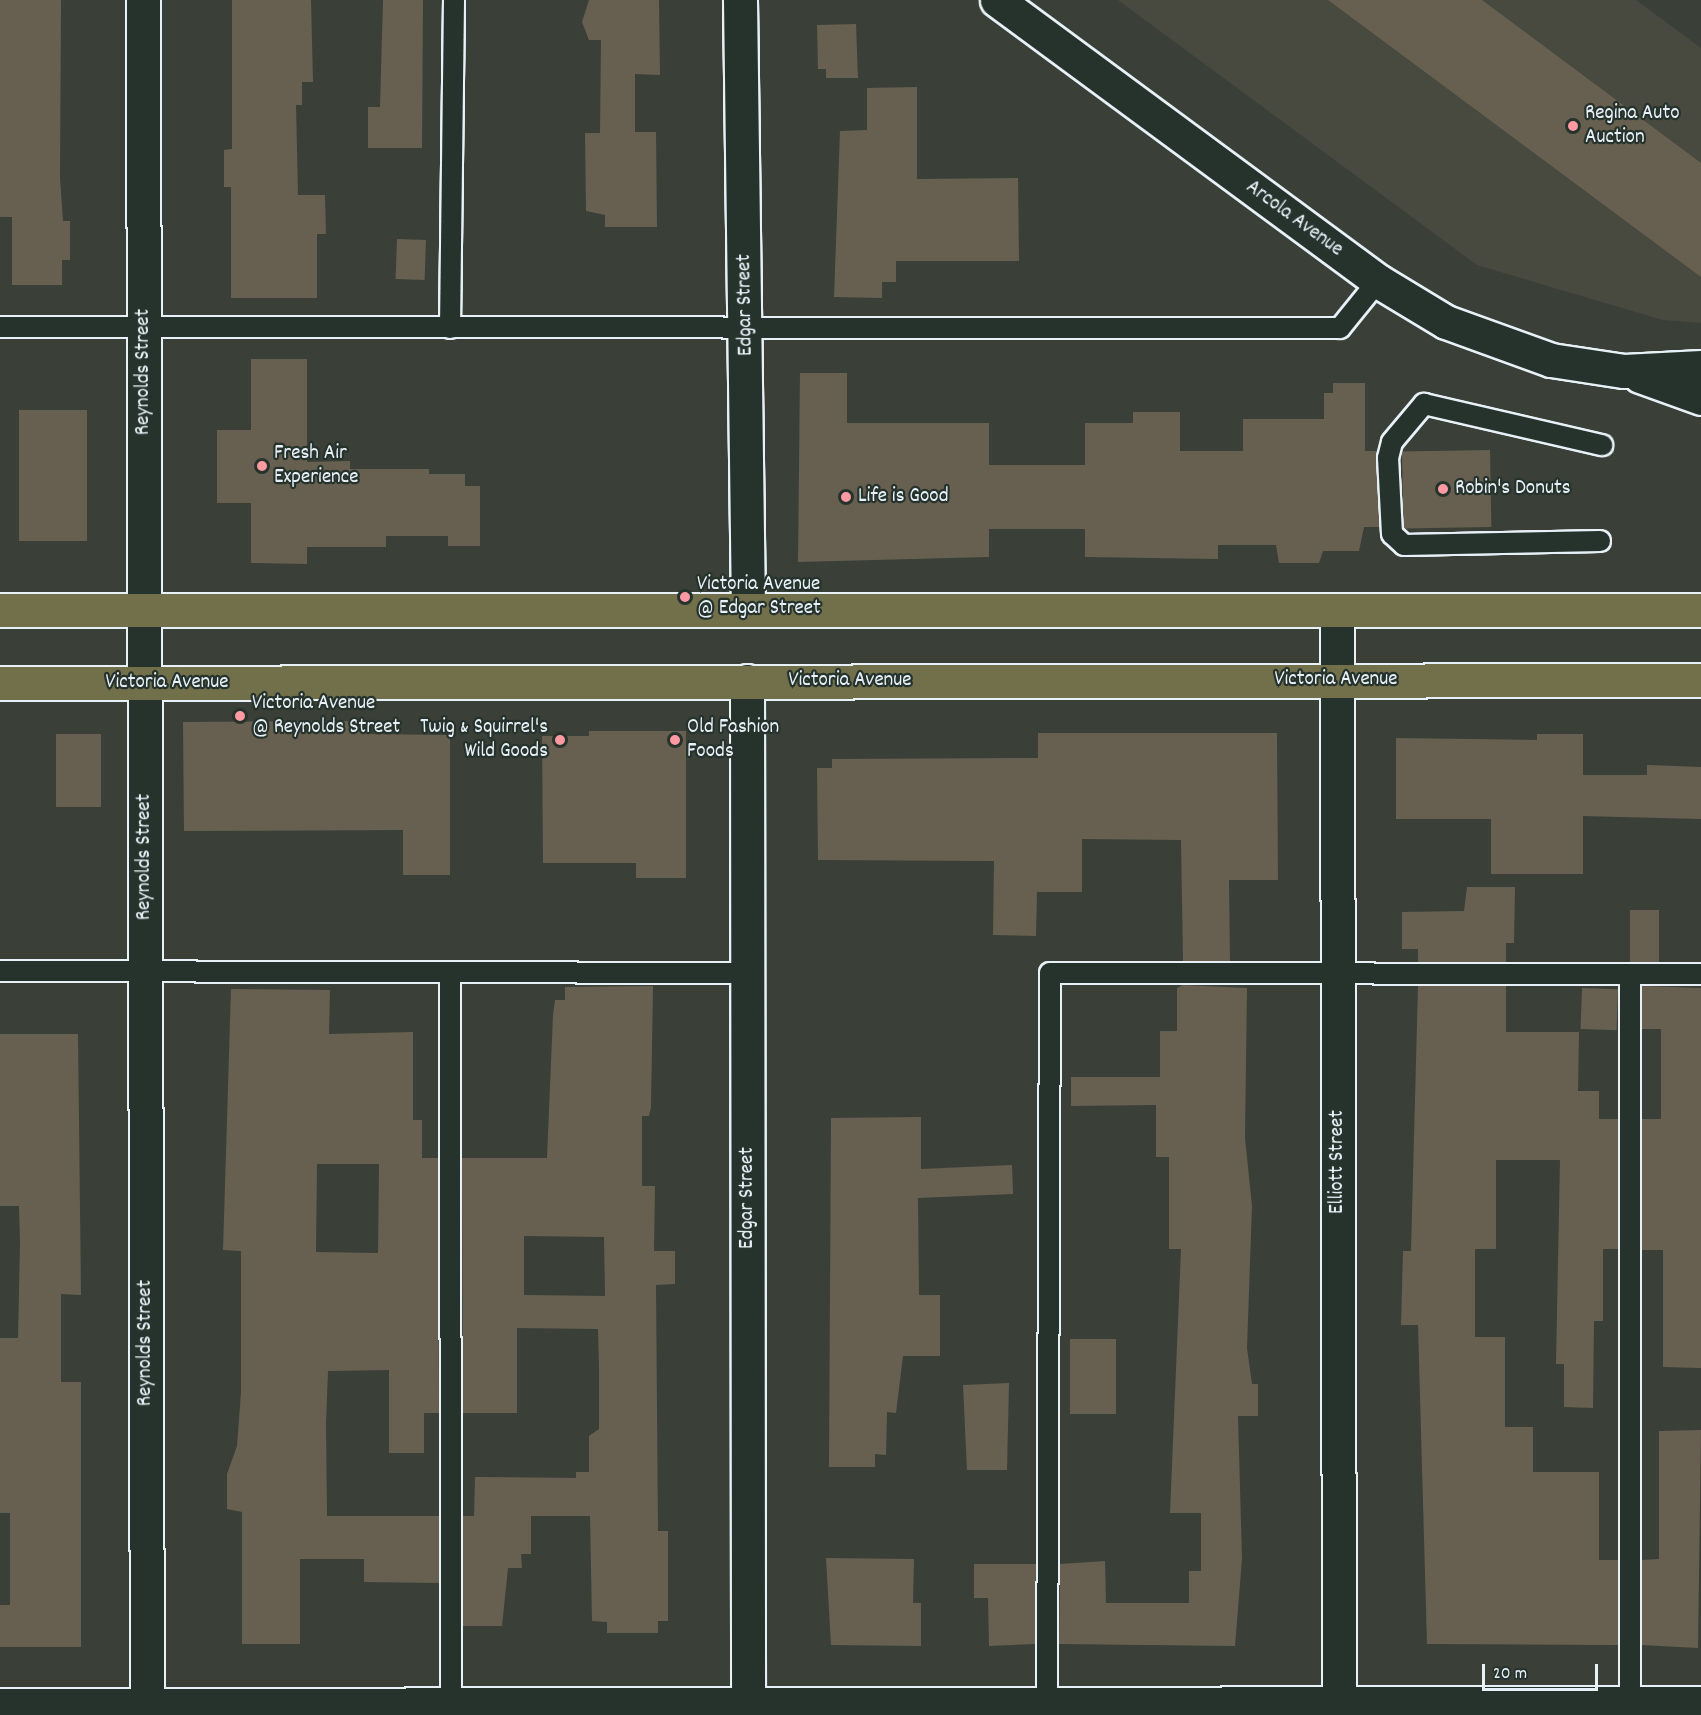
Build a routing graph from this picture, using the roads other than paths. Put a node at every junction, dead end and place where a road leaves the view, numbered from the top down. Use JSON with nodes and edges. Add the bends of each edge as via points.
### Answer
{"nodes":[{"id":1,"x":143,"y":0,"type":"edge"},
{"id":2,"x":454,"y":0,"type":"edge"},
{"id":3,"x":740,"y":0,"type":"edge"},
{"id":4,"x":997,"y":0,"type":"edge"},
{"id":5,"x":1378,"y":281,"type":"junction"},
{"id":6,"x":144,"y":326,"type":"junction"},
{"id":7,"x":0,"y":327,"type":"edge"},
{"id":8,"x":450,"y":328,"type":"junction"},
{"id":9,"x":747,"y":328,"type":"junction"},
{"id":10,"x":1701,"y":367,"type":"edge"},
{"id":11,"x":1624,"y":371,"type":"junction"},
{"id":12,"x":1701,"y":398,"type":"edge"},
{"id":13,"x":1602,"y":445,"type":"dead end"},
{"id":14,"x":1600,"y":541,"type":"dead end"},
{"id":15,"x":2,"y":606,"type":"edge"},
{"id":16,"x":145,"y":610,"type":"junction"},
{"id":17,"x":748,"y":610,"type":"junction"},
{"id":18,"x":1337,"y":610,"type":"junction"},
{"id":19,"x":1701,"y":610,"type":"edge"},
{"id":20,"x":1339,"y":680,"type":"junction"},
{"id":21,"x":1701,"y":680,"type":"edge"},
{"id":22,"x":747,"y":681,"type":"junction"},
{"id":23,"x":0,"y":683,"type":"edge"},
{"id":24,"x":145,"y":683,"type":"junction"},
{"id":25,"x":0,"y":971,"type":"edge"},
{"id":26,"x":146,"y":971,"type":"junction"},
{"id":27,"x":450,"y":972,"type":"junction"},
{"id":28,"x":748,"y":973,"type":"junction"},
{"id":29,"x":1337,"y":974,"type":"junction"},
{"id":30,"x":1630,"y":974,"type":"junction"},
{"id":31,"x":1701,"y":974,"type":"edge"},
{"id":32,"x":1701,"y":1703,"type":"edge"},
{"id":33,"x":0,"y":1705,"type":"edge"},
{"id":34,"x":451,"y":1709,"type":"edge"},
{"id":35,"x":748,"y":1709,"type":"edge"},
{"id":36,"x":1047,"y":1709,"type":"edge"},
{"id":37,"x":1339,"y":1709,"type":"edge"},
{"id":38,"x":1630,"y":1709,"type":"edge"},
{"id":39,"x":147,"y":1711,"type":"edge"}],
"edges":[{"from":1,"to":6,"type":"street","name":"Reynolds Street"},
{"from":2,"to":8,"type":"lane"},
{"from":3,"to":9,"type":"street","name":"Edgar Street"},
{"from":4,"to":5,"type":"street","name":"Arcola Avenue"},
{"from":5,"to":9,"type":"lane","via":[[1340,328]]},
{"from":5,"to":11,"type":"street","name":"Arcola Avenue","via":[[1446,322],[1551,360]]},
{"from":6,"to":7,"type":"lane"},
{"from":6,"to":8,"type":"lane"},
{"from":6,"to":16,"type":"street","name":"Reynolds Street"},
{"from":8,"to":9,"type":"lane"},
{"from":9,"to":17,"type":"street","name":"Edgar Street"},
{"from":10,"to":11,"type":"street","name":"Arcola Avenue"},
{"from":11,"to":12,"type":"street","name":"Arcola Avenue"},
{"from":13,"to":14,"type":"lane","via":[[1424,404],[1392,442],[1388,458],[1392,534],[1404,545]]},
{"from":15,"to":16,"type":"main road"},
{"from":16,"to":17,"type":"main road"},
{"from":16,"to":24,"type":"street","name":"Reynolds Street"},
{"from":17,"to":18,"type":"main road"},
{"from":18,"to":19,"type":"main road"},
{"from":18,"to":20,"type":"street","name":"Elliott Street"},
{"from":20,"to":21,"type":"main road","name":"Victoria Avenue"},
{"from":20,"to":22,"type":"main road","name":"Victoria Avenue"},
{"from":20,"to":29,"type":"street","name":"Elliott Street"},
{"from":22,"to":24,"type":"main road","name":"Victoria Avenue"},
{"from":22,"to":28,"type":"street","name":"Edgar Street"},
{"from":23,"to":24,"type":"main road","name":"Victoria Avenue"},
{"from":24,"to":26,"type":"street","name":"Reynolds Street"},
{"from":25,"to":26,"type":"lane"},
{"from":26,"to":27,"type":"lane"},
{"from":26,"to":39,"type":"street","name":"Reynolds Street"},
{"from":27,"to":28,"type":"lane"},
{"from":27,"to":34,"type":"lane"},
{"from":28,"to":35,"type":"street","name":"Edgar Street"},
{"from":29,"to":30,"type":"lane"},
{"from":29,"to":36,"type":"lane","via":[[1050,973]]},
{"from":29,"to":37,"type":"street","name":"Elliott Street"},
{"from":30,"to":31,"type":"lane"},
{"from":30,"to":38,"type":"lane"},
{"from":32,"to":38,"type":"street"},
{"from":33,"to":39,"type":"street"},
{"from":34,"to":35,"type":"street"},
{"from":34,"to":39,"type":"street"},
{"from":35,"to":36,"type":"street"},
{"from":36,"to":37,"type":"street"},
{"from":37,"to":38,"type":"street"}]}
